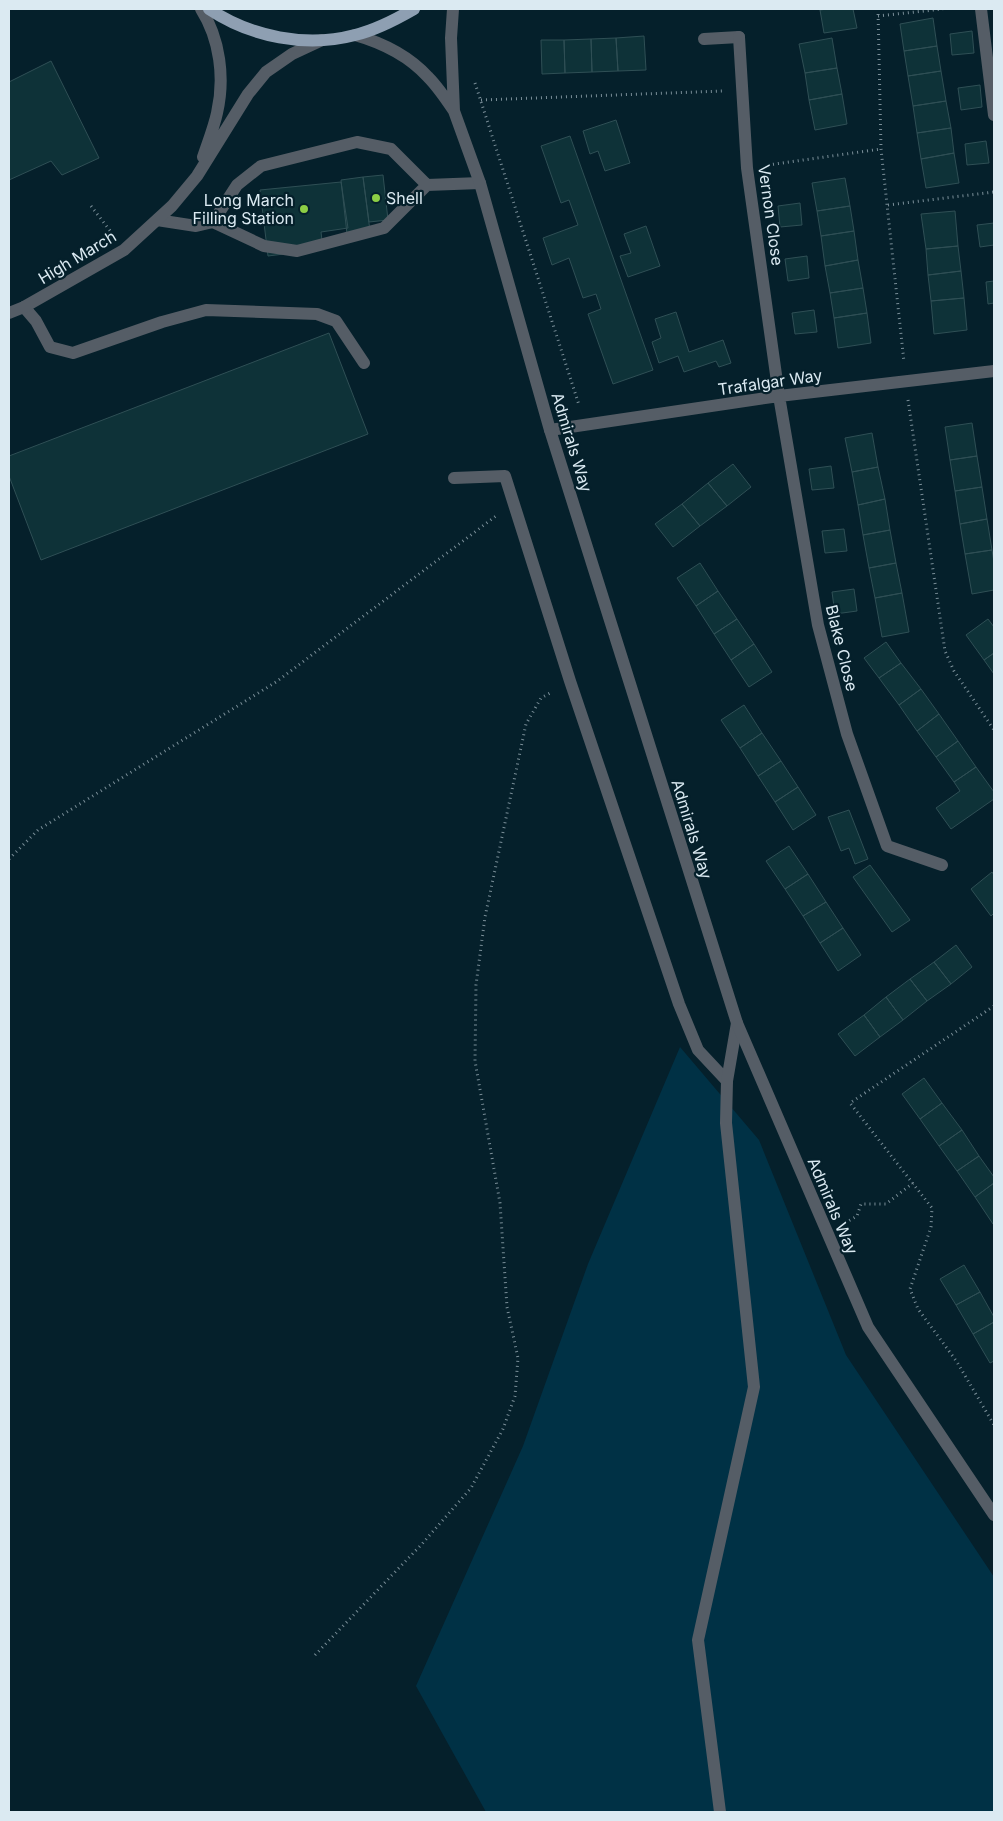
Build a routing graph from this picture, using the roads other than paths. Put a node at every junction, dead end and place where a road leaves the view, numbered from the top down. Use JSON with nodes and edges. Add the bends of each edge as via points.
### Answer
{"nodes":[{"id":1,"x":201,"y":9,"type":"edge"},
{"id":2,"x":209,"y":9,"type":"edge"},
{"id":3,"x":414,"y":9,"type":"edge"},
{"id":4,"x":453,"y":9,"type":"edge"},
{"id":5,"x":981,"y":9,"type":"edge"},
{"id":6,"x":355,"y":35,"type":"junction"},
{"id":7,"x":704,"y":39,"type":"dead end"},
{"id":8,"x":322,"y":40,"type":"junction"},
{"id":9,"x":992,"y":87,"type":"edge"},
{"id":10,"x":454,"y":110,"type":"junction"},
{"id":11,"x":994,"y":115,"type":"edge"},
{"id":12,"x":197,"y":176,"type":"junction"},
{"id":13,"x":480,"y":183,"type":"junction"},
{"id":14,"x":427,"y":185,"type":"junction"},
{"id":15,"x":156,"y":220,"type":"junction"},
{"id":16,"x":213,"y":222,"type":"junction"},
{"id":17,"x":24,"y":307,"type":"junction"},
{"id":18,"x":9,"y":313,"type":"edge"},
{"id":19,"x":364,"y":362,"type":"dead end"},
{"id":20,"x":994,"y":371,"type":"edge"},
{"id":21,"x":779,"y":396,"type":"junction"},
{"id":22,"x":550,"y":430,"type":"junction"},
{"id":23,"x":454,"y":478,"type":"dead end"},
{"id":24,"x":942,"y":865,"type":"dead end"},
{"id":25,"x":737,"y":1023,"type":"junction"},
{"id":26,"x":727,"y":1081,"type":"junction"},
{"id":27,"x":994,"y":1515,"type":"edge"},
{"id":28,"x":720,"y":1812,"type":"edge"}],
"edges":[{"from":1,"to":12,"type":"street","name":"High March","via":[[214,34],[221,84],[217,113]]},
{"from":2,"to":8,"type":"main road","via":[[254,32],[288,39]]},
{"from":3,"to":6,"type":"main road"},
{"from":4,"to":10,"type":"street","name":"Admirals Way"},
{"from":5,"to":9,"type":"street"},
{"from":6,"to":8,"type":"main road"},
{"from":6,"to":10,"type":"street","name":"Admirals Way","via":[[378,42],[411,62],[428,77]]},
{"from":7,"to":21,"type":"street","name":"Vernon Close","via":[[739,37],[747,168]]},
{"from":8,"to":12,"type":"street","name":"High March","via":[[292,54],[266,72],[248,94]]},
{"from":9,"to":11,"type":"street"},
{"from":10,"to":13,"type":"street","name":"Admirals Way"},
{"from":12,"to":15,"type":"street","name":"High March"},
{"from":13,"to":14,"type":"street"},
{"from":13,"to":22,"type":"street","name":"Admirals Way"},
{"from":14,"to":16,"type":"street","via":[[384,228],[297,251],[264,246]]},
{"from":14,"to":16,"type":"street","via":[[391,149],[356,142],[261,166],[237,185]]},
{"from":15,"to":16,"type":"street","via":[[196,226]]},
{"from":15,"to":17,"type":"street","name":"High March","via":[[124,250]]},
{"from":17,"to":18,"type":"street","name":"High March"},
{"from":17,"to":19,"type":"street","via":[[50,347],[73,354],[206,310],[317,314],[336,321]]},
{"from":20,"to":21,"type":"street","name":"Trafalgar Way"},
{"from":21,"to":22,"type":"street","name":"Trafalgar Way"},
{"from":21,"to":24,"type":"street","name":"Blake Close","via":[[818,625],[847,734],[887,846]]},
{"from":22,"to":25,"type":"street","name":"Admirals Way"},
{"from":23,"to":26,"type":"street","via":[[504,476],[679,1004],[698,1050]]},
{"from":25,"to":26,"type":"street"},
{"from":25,"to":27,"type":"street","name":"Admirals Way","via":[[868,1327]]},
{"from":26,"to":28,"type":"street","via":[[726,1123],[754,1387],[698,1640]]}]}
